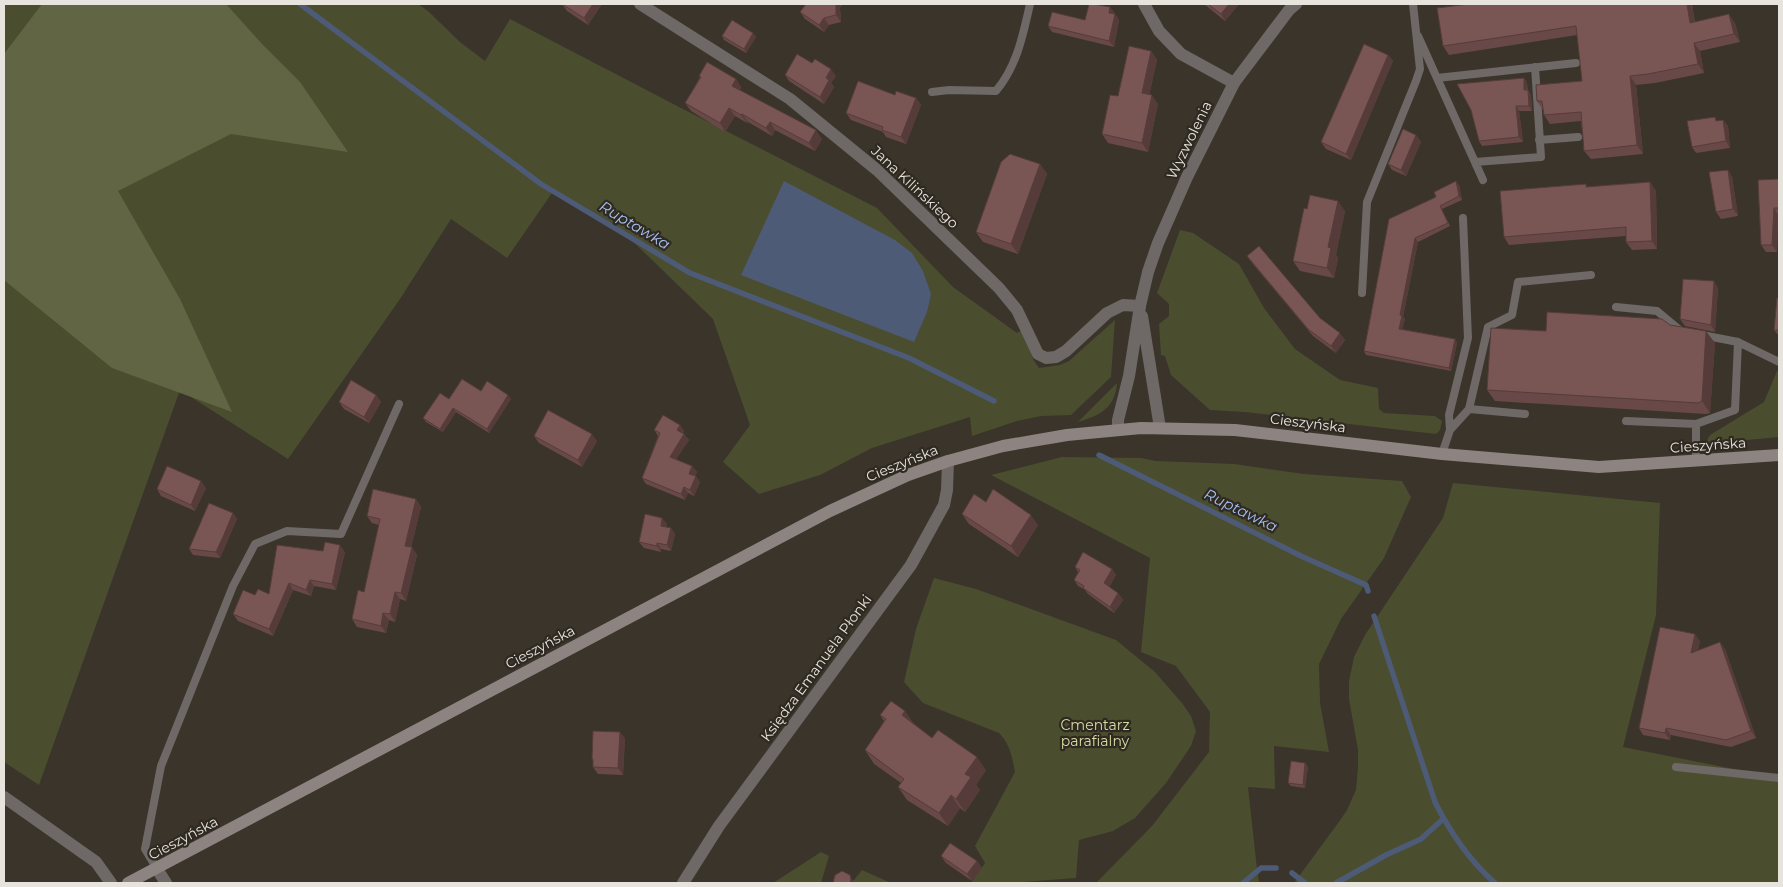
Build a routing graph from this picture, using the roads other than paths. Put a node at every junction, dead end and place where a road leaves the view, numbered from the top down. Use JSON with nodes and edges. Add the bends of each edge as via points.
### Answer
{"nodes":[{"id":1,"x":640,"y":4,"type":"edge"},
{"id":2,"x":1030,"y":4,"type":"edge"},
{"id":3,"x":1144,"y":4,"type":"edge"},
{"id":4,"x":1296,"y":4,"type":"edge"},
{"id":5,"x":1413,"y":4,"type":"edge"},
{"id":6,"x":1415,"y":30,"type":"junction"},
{"id":7,"x":1576,"y":63,"type":"dead end"},
{"id":8,"x":1535,"y":67,"type":"junction"},
{"id":9,"x":1437,"y":78,"type":"junction"},
{"id":10,"x":1234,"y":83,"type":"junction"},
{"id":11,"x":932,"y":92,"type":"dead end"},
{"id":12,"x":1578,"y":137,"type":"dead end"},
{"id":13,"x":1540,"y":140,"type":"junction"},
{"id":14,"x":1475,"y":162,"type":"junction"},
{"id":15,"x":1483,"y":180,"type":"dead end"},
{"id":16,"x":1463,"y":218,"type":"dead end"},
{"id":17,"x":1591,"y":275,"type":"dead end"},
{"id":18,"x":1362,"y":293,"type":"dead end"},
{"id":19,"x":1140,"y":306,"type":"junction"},
{"id":20,"x":1616,"y":308,"type":"dead end"},
{"id":21,"x":1738,"y":342,"type":"junction"},
{"id":22,"x":1779,"y":362,"type":"edge"},
{"id":23,"x":399,"y":404,"type":"dead end"},
{"id":24,"x":1469,"y":409,"type":"junction"},
{"id":25,"x":1525,"y":414,"type":"dead end"},
{"id":26,"x":1626,"y":421,"type":"dead end"},
{"id":27,"x":1696,"y":424,"type":"junction"},
{"id":28,"x":1160,"y":428,"type":"junction"},
{"id":29,"x":1118,"y":430,"type":"junction"},
{"id":30,"x":1450,"y":430,"type":"junction"},
{"id":31,"x":1442,"y":454,"type":"junction"},
{"id":32,"x":1779,"y":455,"type":"edge"},
{"id":33,"x":948,"y":461,"type":"junction"},
{"id":34,"x":1696,"y":461,"type":"junction"},
{"id":35,"x":1676,"y":767,"type":"dead end"},
{"id":36,"x":1779,"y":778,"type":"edge"},
{"id":37,"x":4,"y":797,"type":"edge"},
{"id":38,"x":157,"y":869,"type":"junction"},
{"id":39,"x":111,"y":883,"type":"edge"},
{"id":40,"x":128,"y":883,"type":"edge"},
{"id":41,"x":166,"y":883,"type":"edge"},
{"id":42,"x":683,"y":883,"type":"edge"}],
"edges":[{"from":1,"to":19,"type":"street","name":"Jana Kilińskiego","via":[[790,99],[877,170],[999,288],[1017,310],[1038,354],[1046,358],[1056,357],[1107,313],[1123,305]]},
{"from":2,"to":11,"type":"lane","via":[[1014,62],[996,91]]},
{"from":3,"to":10,"type":"street","via":[[1159,31],[1181,54]]},
{"from":4,"to":10,"type":"street","name":"Wyzwolenia"},
{"from":5,"to":6,"type":"lane"},
{"from":6,"to":9,"type":"lane"},
{"from":6,"to":18,"type":"lane","via":[[1420,69],[1367,202]]},
{"from":7,"to":8,"type":"lane"},
{"from":8,"to":9,"type":"lane"},
{"from":8,"to":13,"type":"lane"},
{"from":9,"to":14,"type":"lane"},
{"from":10,"to":19,"type":"street","name":"Wyzwolenia","via":[[1187,176],[1158,243]]},
{"from":12,"to":13,"type":"lane"},
{"from":13,"to":14,"type":"lane","via":[[1541,157]]},
{"from":14,"to":15,"type":"lane"},
{"from":16,"to":30,"type":"lane","via":[[1468,338],[1449,415]]},
{"from":17,"to":24,"type":"lane","via":[[1518,282],[1512,315],[1488,327]]},
{"from":19,"to":28,"type":"street","name":"Wyzwolenia"},
{"from":19,"to":29,"type":"street","name":"Wyzwolenia"},
{"from":20,"to":21,"type":"lane","via":[[1657,310],[1679,331]]},
{"from":21,"to":22,"type":"lane"},
{"from":21,"to":27,"type":"lane","via":[[1735,410]]},
{"from":23,"to":38,"type":"lane","via":[[341,534],[287,531],[255,544],[233,586],[161,766],[145,850]]},
{"from":24,"to":25,"type":"lane"},
{"from":24,"to":30,"type":"lane"},
{"from":26,"to":27,"type":"lane"},
{"from":27,"to":34,"type":"lane"},
{"from":28,"to":29,"type":"main road","name":"Cieszyńska"},
{"from":28,"to":31,"type":"main road","name":"Cieszyńska","via":[[1235,430]]},
{"from":29,"to":33,"type":"main road","name":"Cieszyńska","via":[[1027,441]]},
{"from":30,"to":31,"type":"lane"},
{"from":31,"to":34,"type":"main road","name":"Cieszyńska","via":[[1599,467]]},
{"from":32,"to":34,"type":"main road","name":"Cieszyńska"},
{"from":33,"to":38,"type":"main road","name":"Cieszyńska","via":[[887,484],[822,515]]},
{"from":33,"to":42,"type":"street","name":"Księdza Emanuela Płonki","via":[[944,505],[911,565],[719,826]]},
{"from":35,"to":36,"type":"lane"},
{"from":37,"to":39,"type":"street","via":[[96,862]]},
{"from":38,"to":40,"type":"main road","name":"Cieszyńska"},
{"from":38,"to":41,"type":"street"}]}
